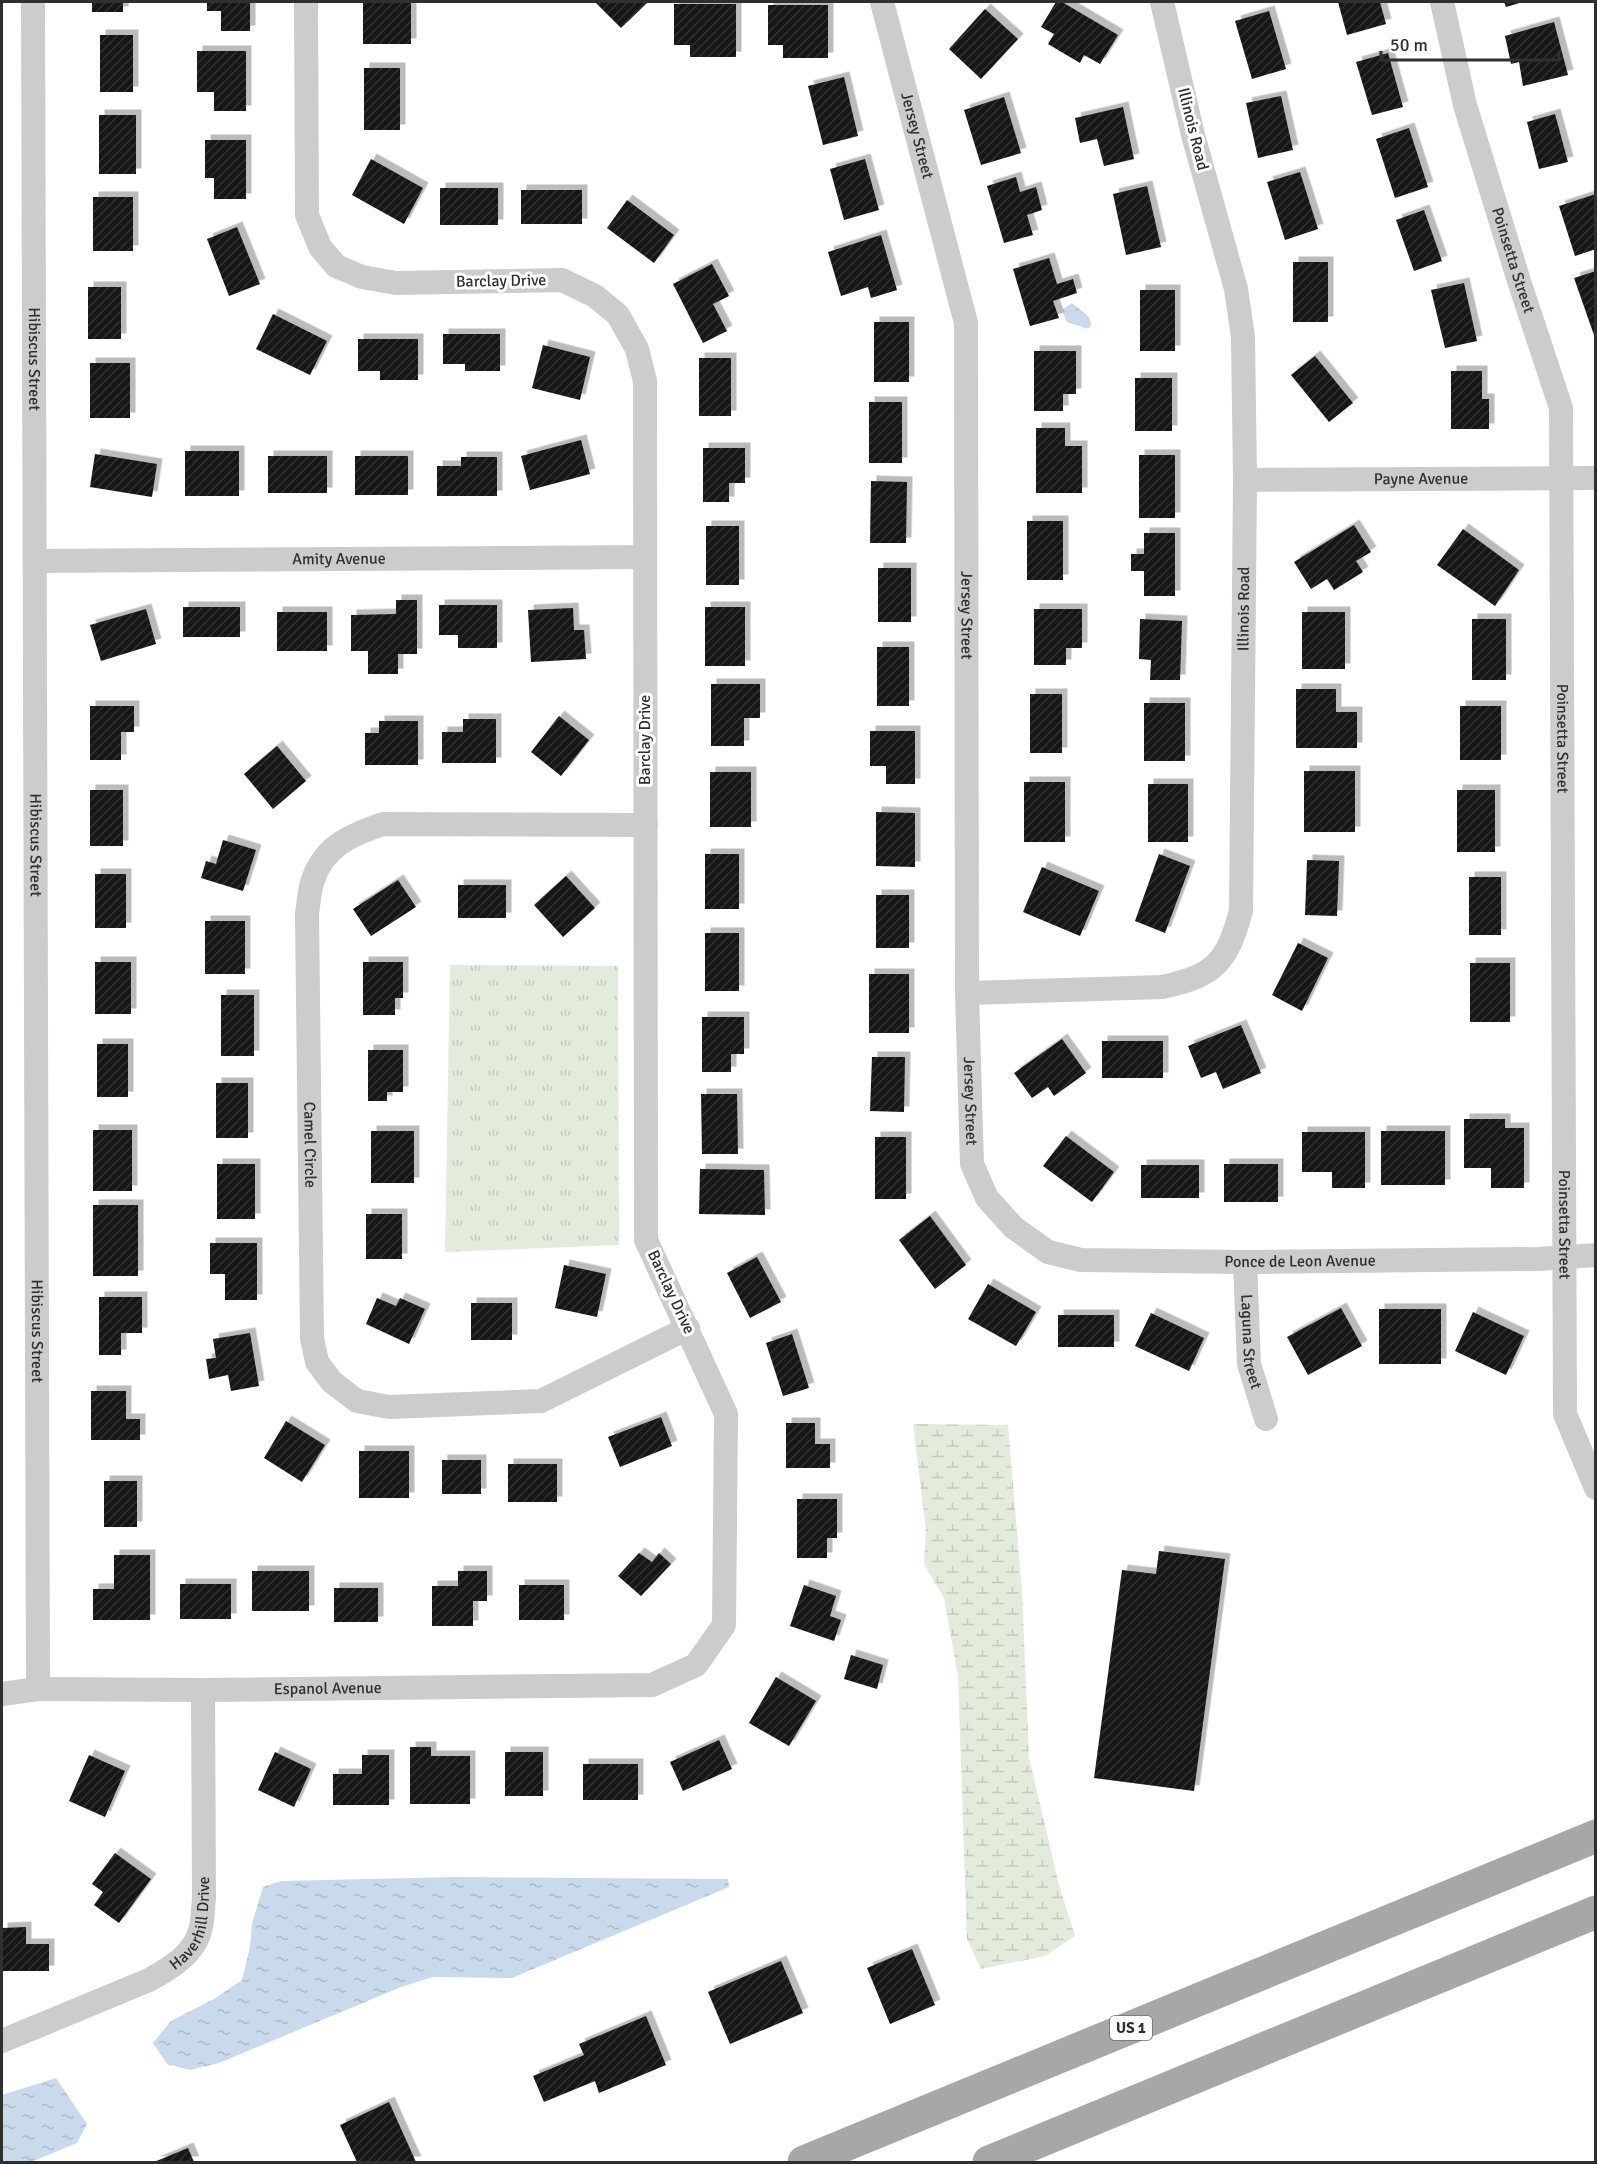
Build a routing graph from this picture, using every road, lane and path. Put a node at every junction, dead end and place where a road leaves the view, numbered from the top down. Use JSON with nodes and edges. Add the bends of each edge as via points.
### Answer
{"nodes":[{"id":1,"x":33,"y":2,"type":"edge"},
{"id":2,"x":306,"y":2,"type":"edge"},
{"id":3,"x":882,"y":2,"type":"edge"},
{"id":4,"x":1162,"y":2,"type":"edge"},
{"id":5,"x":1442,"y":2,"type":"edge"},
{"id":6,"x":1561,"y":478,"type":"junction"},
{"id":7,"x":1596,"y":478,"type":"edge"},
{"id":8,"x":1245,"y":480,"type":"junction"},
{"id":9,"x":644,"y":557,"type":"junction"},
{"id":10,"x":35,"y":561,"type":"junction"},
{"id":11,"x":646,"y":825,"type":"junction"},
{"id":12,"x":967,"y":993,"type":"junction"},
{"id":13,"x":1013,"y":1227,"type":"joint"},
{"id":14,"x":1596,"y":1255,"type":"edge"},
{"id":15,"x":1564,"y":1259,"type":"junction"},
{"id":16,"x":1245,"y":1262,"type":"junction"},
{"id":17,"x":688,"y":1328,"type":"junction"},
{"id":18,"x":1266,"y":1419,"type":"dead end"},
{"id":19,"x":1596,"y":1488,"type":"edge"},
{"id":20,"x":652,"y":1685,"type":"joint"},
{"id":21,"x":38,"y":1689,"type":"junction"},
{"id":22,"x":203,"y":1690,"type":"junction"},
{"id":23,"x":2,"y":1694,"type":"edge"},
{"id":24,"x":1596,"y":1836,"type":"edge"},
{"id":25,"x":1596,"y":1912,"type":"edge"},
{"id":26,"x":2,"y":2041,"type":"edge"},
{"id":27,"x":804,"y":2163,"type":"edge"},
{"id":28,"x":989,"y":2163,"type":"edge"}],
"edges":[{"from":1,"to":10,"type":"street","name":"Hibiscus Street"},
{"from":2,"to":9,"type":"street","name":"Barclay Drive","via":[[307,215],[320,247],[336,266],[362,277],[396,283],[562,280],[595,296],[618,315],[637,349],[645,381]]},
{"from":3,"to":12,"type":"street","name":"Jersey Street","via":[[966,323]]},
{"from":4,"to":8,"type":"street","name":"Illinois Road","via":[[1240,311]]},
{"from":5,"to":6,"type":"street","name":"Poinsetta Street","via":[[1465,105],[1561,408]]},
{"from":6,"to":7,"type":"street","name":"Payne Avenue"},
{"from":6,"to":8,"type":"street","name":"Payne Avenue"},
{"from":6,"to":15,"type":"street","name":"Poinsetta Street"},
{"from":8,"to":12,"type":"street","name":"Illinois Road","via":[[1241,911],[1233,942],[1214,968],[1188,982],[1162,987]]},
{"from":9,"to":10,"type":"street","name":"Amity Avenue"},
{"from":9,"to":11,"type":"street","name":"Barclay Drive"},
{"from":10,"to":21,"type":"street","name":"Hibiscus Street"},
{"from":11,"to":17,"type":"street","name":"Barclay Drive","via":[[646,1240]]},
{"from":11,"to":17,"type":"street","name":"Camel Circle","via":[[383,824],[354,834],[328,852],[313,880],[307,913],[312,1338],[317,1362],[332,1382],[357,1401],[388,1407],[541,1401]]},
{"from":12,"to":13,"type":"street","name":"Jersey Street","via":[[972,1164],[987,1198]]},
{"from":13,"to":16,"type":"street","name":"Ponce de Leon Avenue","via":[[1048,1252],[1081,1260]]},
{"from":14,"to":15,"type":"street","name":"Ponce de Leon Avenue"},
{"from":15,"to":16,"type":"street","name":"Ponce de Leon Avenue"},
{"from":15,"to":19,"type":"street","name":"Poinsetta Street","via":[[1565,1414]]},
{"from":16,"to":18,"type":"street","name":"Laguna Street","via":[[1249,1364]]},
{"from":17,"to":20,"type":"street","name":"Barclay Drive","via":[[726,1414],[724,1625],[696,1665]]},
{"from":20,"to":22,"type":"street","name":"Espanol Avenue"},
{"from":21,"to":22,"type":"street","name":"Espanol Avenue"},
{"from":21,"to":23,"type":"street","name":"Espanol Avenue"},
{"from":22,"to":26,"type":"street","name":"Haverhill Drive","via":[[204,1898],[201,1929],[190,1950],[170,1969],[149,1980]]},
{"from":24,"to":27,"type":"main road","number":"US 1"},
{"from":25,"to":28,"type":"main road"}]}
